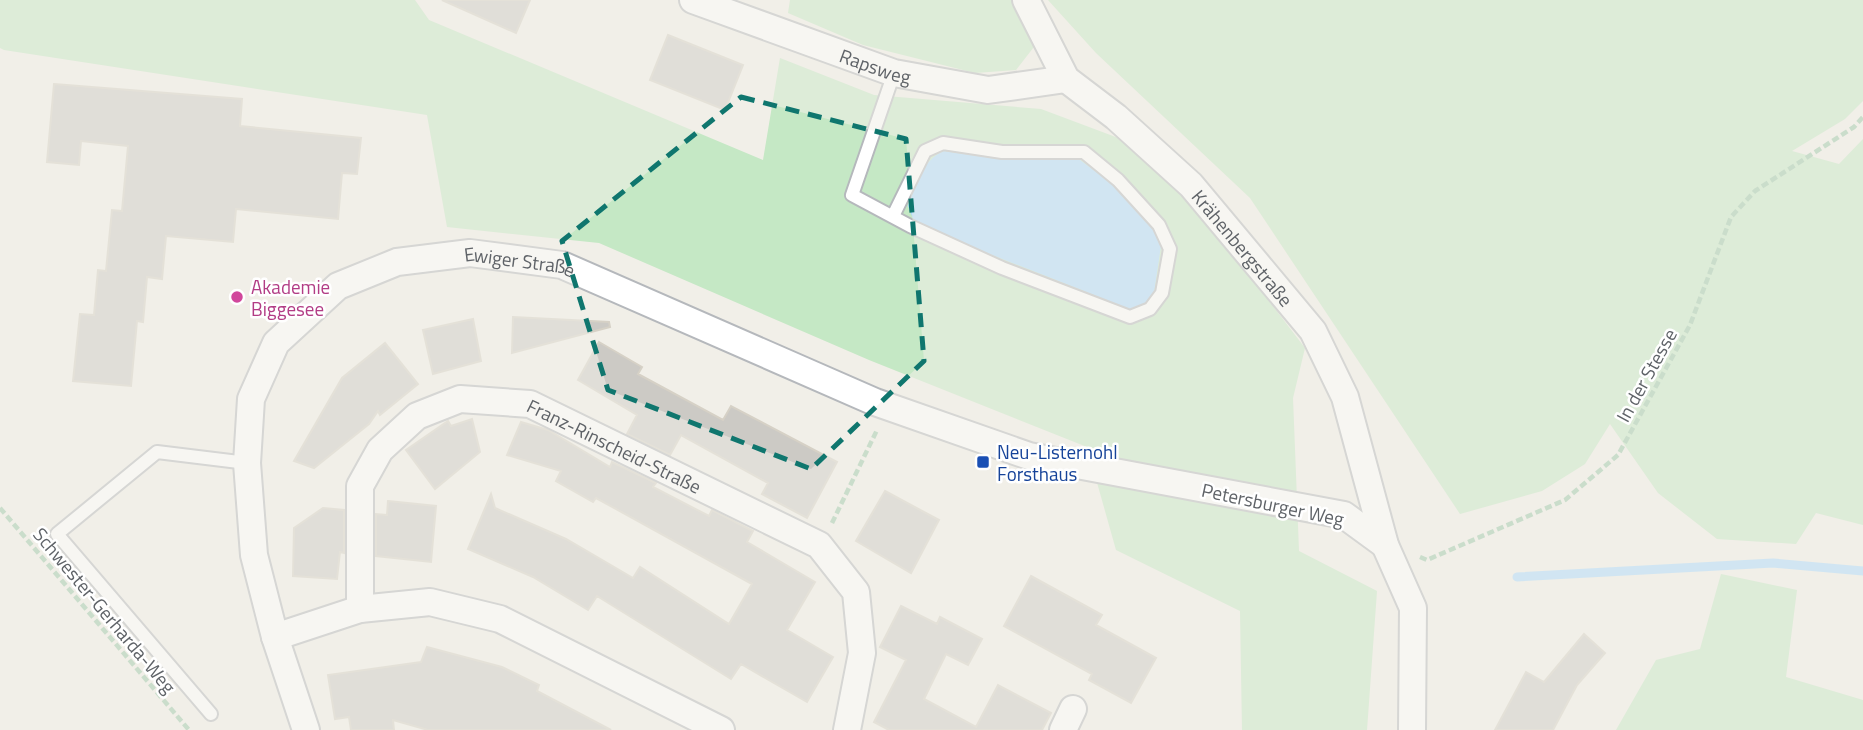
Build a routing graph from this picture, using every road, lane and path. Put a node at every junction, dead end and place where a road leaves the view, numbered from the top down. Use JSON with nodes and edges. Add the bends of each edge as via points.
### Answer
{"nodes":[{"id":1,"x":693,"y":0,"type":"edge"},
{"id":2,"x":1026,"y":0,"type":"edge"},
{"id":3,"x":894,"y":73,"type":"junction"},
{"id":4,"x":1066,"y":79,"type":"junction"},
{"id":5,"x":1863,"y":117,"type":"edge"},
{"id":6,"x":893,"y":216,"type":"junction"},
{"id":7,"x":866,"y":453,"type":"dead end"},
{"id":8,"x":247,"y":463,"type":"junction"},
{"id":9,"x":1153,"y":479,"type":"joint"},
{"id":10,"x":0,"y":508,"type":"edge"},
{"id":11,"x":819,"y":545,"type":"junction"},
{"id":12,"x":1385,"y":545,"type":"junction"},
{"id":13,"x":360,"y":609,"type":"junction"},
{"id":14,"x":275,"y":637,"type":"junction"},
{"id":15,"x":211,"y":714,"type":"dead end"},
{"id":16,"x":189,"y":730,"type":"edge"},
{"id":17,"x":306,"y":730,"type":"edge"},
{"id":18,"x":720,"y":730,"type":"edge"},
{"id":19,"x":848,"y":730,"type":"edge"},
{"id":20,"x":1412,"y":730,"type":"edge"}],
"edges":[{"from":1,"to":3,"type":"street","name":"Rapsweg"},
{"from":2,"to":4,"type":"street","name":"Krähenbergstraße"},
{"from":3,"to":4,"type":"street","name":"Rapsweg","via":[[988,90]]},
{"from":3,"to":6,"type":"lane","via":[[852,195]]},
{"from":4,"to":12,"type":"street","name":"Krähenbergstraße","via":[[1191,185],[1313,331],[1345,397]]},
{"from":5,"to":12,"type":"path","name":"In der Stesse","via":[[1755,191],[1731,217],[1690,325],[1618,454],[1564,500],[1427,560]]},
{"from":6,"to":6,"type":"lane","via":[[1002,268],[1129,317],[1150,309],[1162,293],[1170,249],[1159,225],[1118,180],[1084,152],[1002,152],[943,143],[925,150]]},
{"from":7,"to":11,"type":"path"},
{"from":8,"to":9,"type":"street","name":"Ewiger Straße","via":[[251,399],[276,343],[338,286],[397,262],[470,253],[562,265],[875,402],[1029,456]]},
{"from":8,"to":14,"type":"street","name":"Ewiger Straße","via":[[254,555]]},
{"from":8,"to":15,"type":"lane","via":[[157,452],[57,534]]},
{"from":9,"to":12,"type":"street","name":"Petersburger Weg","via":[[1344,515]]},
{"from":10,"to":16,"type":"path","name":"Schwester-Gerharda-Weg"},
{"from":11,"to":13,"type":"street","name":"Franz-Rinscheid-Straße","via":[[530,404],[460,399],[417,416],[380,450],[360,486]]},
{"from":11,"to":19,"type":"street","name":"Franz-Rinscheid-Straße","via":[[856,592],[862,653]]},
{"from":12,"to":20,"type":"street","name":"Krähenbergstraße","via":[[1413,608]]},
{"from":13,"to":14,"type":"street"},
{"from":13,"to":18,"type":"street","via":[[430,602],[499,619]]},
{"from":14,"to":17,"type":"street","name":"Ewiger Straße"}]}
